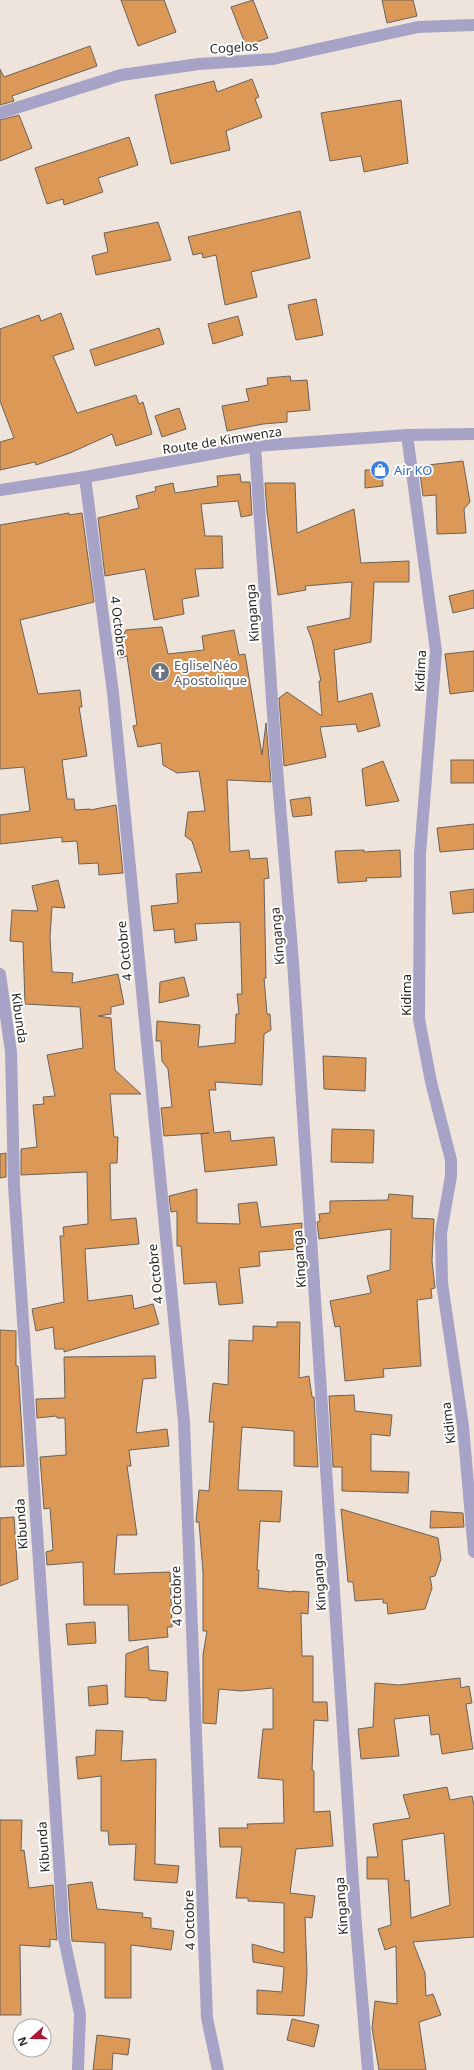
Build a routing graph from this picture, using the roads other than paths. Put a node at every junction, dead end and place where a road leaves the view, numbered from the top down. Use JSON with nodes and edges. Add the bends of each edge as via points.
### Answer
{"nodes":[{"id":1,"x":474,"y":25,"type":"edge"},
{"id":2,"x":0,"y":113,"type":"edge"},
{"id":3,"x":474,"y":434,"type":"edge"},
{"id":4,"x":407,"y":435,"type":"junction"},
{"id":5,"x":255,"y":446,"type":"junction"},
{"id":6,"x":85,"y":477,"type":"junction"},
{"id":7,"x":0,"y":490,"type":"edge"},
{"id":8,"x":0,"y":974,"type":"edge"},
{"id":9,"x":474,"y":1552,"type":"edge"},
{"id":10,"x":78,"y":2070,"type":"edge"},
{"id":11,"x":218,"y":2070,"type":"edge"},
{"id":12,"x":368,"y":2070,"type":"edge"}],
"edges":[{"from":1,"to":2,"type":"street","name":"Cogelos","via":[[418,27],[273,58],[200,64],[121,76]]},
{"from":3,"to":4,"type":"street","name":"Route de Kimwenza"},
{"from":4,"to":5,"type":"street","name":"Route de Kimwenza"},
{"from":4,"to":9,"type":"street","name":"Kidima","via":[[436,651],[420,854],[419,1019],[431,1082],[451,1160],[451,1176],[441,1232],[442,1283],[463,1426]]},
{"from":5,"to":6,"type":"street","name":"Route de Kimwenza"},
{"from":5,"to":12,"type":"street","name":"Kinganga"},
{"from":6,"to":7,"type":"street","name":"Route de Kimwenza"},
{"from":6,"to":11,"type":"street","name":"4 Octobre","via":[[113,693],[184,1422],[207,2018]]},
{"from":8,"to":10,"type":"street","name":"Kibunda","via":[[11,1052],[14,1186],[63,1930],[80,2014]]}]}
